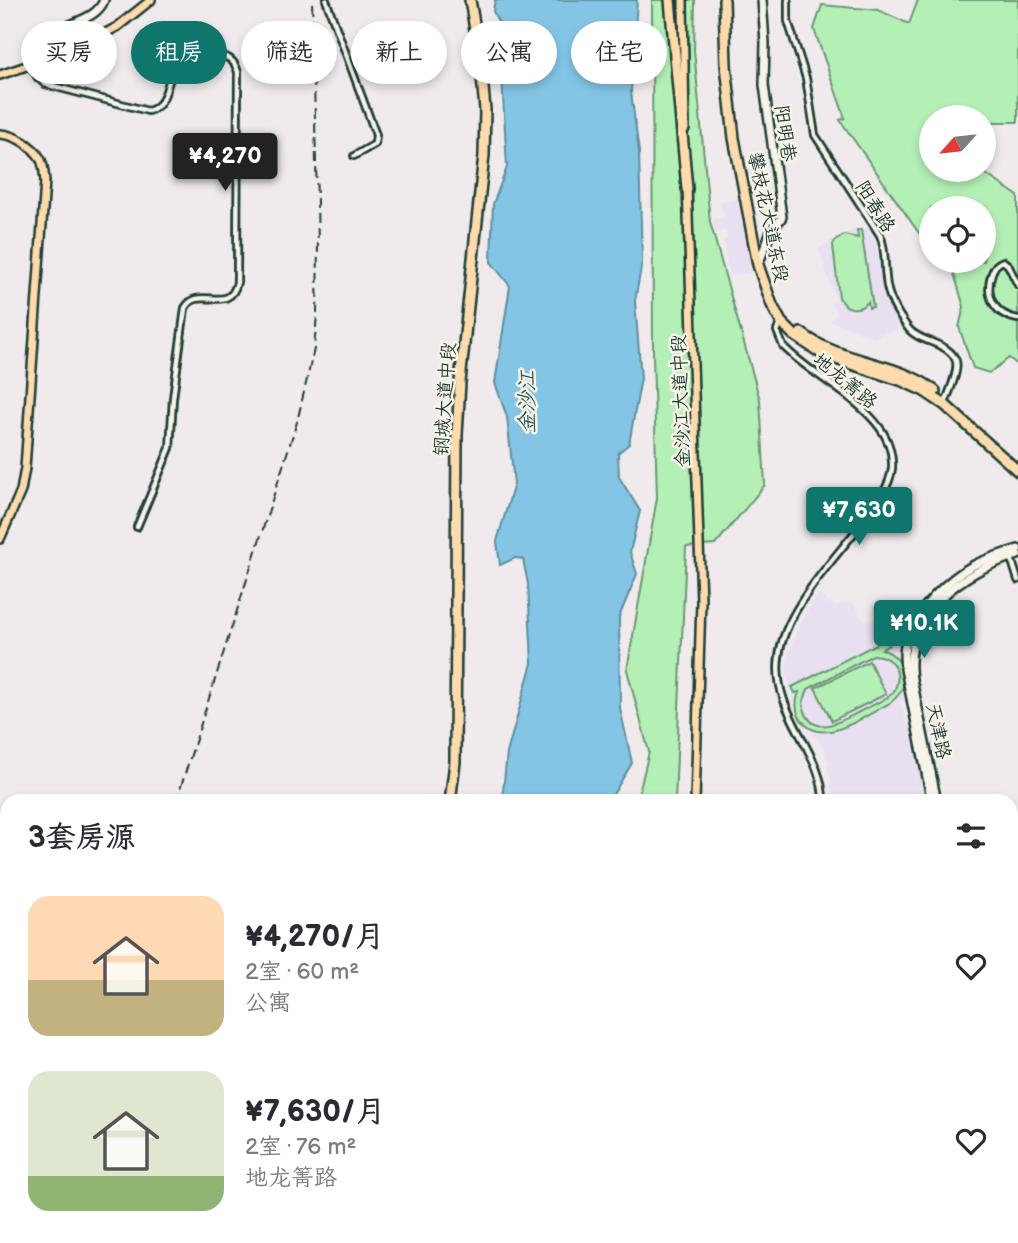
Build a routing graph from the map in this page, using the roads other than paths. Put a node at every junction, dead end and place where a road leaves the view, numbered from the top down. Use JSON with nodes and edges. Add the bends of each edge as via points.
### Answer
{"nodes":[{"id":1,"x":104,"y":0,"type":"edge"},
{"id":2,"x":144,"y":0,"type":"edge"},
{"id":3,"x":151,"y":0,"type":"edge"},
{"id":4,"x":326,"y":0,"type":"edge"},
{"id":5,"x":470,"y":0,"type":"edge"},
{"id":6,"x":670,"y":0,"type":"edge"},
{"id":7,"x":683,"y":0,"type":"edge"},
{"id":8,"x":727,"y":0,"type":"edge"},
{"id":9,"x":762,"y":0,"type":"edge"},
{"id":10,"x":788,"y":0,"type":"edge"},
{"id":11,"x":127,"y":19,"type":"junction"},
{"id":12,"x":79,"y":21,"type":"edge"},
{"id":13,"x":117,"y":27,"type":"edge"},
{"id":14,"x":21,"y":68,"type":"edge"},
{"id":15,"x":0,"y":75,"type":"edge"},
{"id":16,"x":45,"y":84,"type":"edge"},
{"id":17,"x":0,"y":134,"type":"edge"},
{"id":18,"x":685,"y":152,"type":"junction"},
{"id":19,"x":354,"y":156,"type":"dead end"},
{"id":20,"x":687,"y":189,"type":"joint"},
{"id":21,"x":761,"y":254,"type":"junction"},
{"id":22,"x":758,"y":265,"type":"junction"},
{"id":23,"x":1018,"y":285,"type":"edge"},
{"id":24,"x":1018,"y":319,"type":"edge"},
{"id":25,"x":782,"y":321,"type":"junction"},
{"id":26,"x":945,"y":402,"type":"junction"},
{"id":27,"x":1018,"y":464,"type":"edge"},
{"id":28,"x":1018,"y":471,"type":"edge"},
{"id":29,"x":137,"y":527,"type":"dead end"},
{"id":30,"x":0,"y":540,"type":"edge"},
{"id":31,"x":1018,"y":549,"type":"edge"},
{"id":32,"x":1015,"y":556,"type":"edge"},
{"id":33,"x":1018,"y":580,"type":"edge"},
{"id":34,"x":451,"y":794,"type":"edge"},
{"id":35,"x":695,"y":794,"type":"edge"},
{"id":36,"x":821,"y":794,"type":"edge"},
{"id":37,"x":930,"y":794,"type":"edge"},
{"id":38,"x":935,"y":794,"type":"edge"}],
"edges":[{"from":1,"to":12,"type":"main road","via":[[97,12]]},
{"from":2,"to":11,"type":"main road"},
{"from":3,"to":11,"type":"main road"},
{"from":4,"to":19,"type":"street","via":[[376,135],[375,144]]},
{"from":5,"to":34,"type":"highway","name":"钢城大道中段","via":[[481,65],[485,144],[457,435]]},
{"from":6,"to":18,"type":"highway"},
{"from":7,"to":18,"type":"main road"},
{"from":8,"to":21,"type":"highway","name":"攀枝花大道东段","via":[[737,127]]},
{"from":8,"to":22,"type":"highway","name":"攀枝花大道东段","via":[[729,100]]},
{"from":9,"to":21,"type":"main road","name":"阳明巷","via":[[764,85],[782,217]]},
{"from":10,"to":26,"type":"street","name":"阳春路","via":[[788,21],[806,78],[815,135],[883,242],[887,288],[895,309],[916,336],[945,349],[956,360]]},
{"from":11,"to":13,"type":"main road"},
{"from":14,"to":15,"type":"main road"},
{"from":16,"to":29,"type":"street","via":[[148,111],[158,106],[174,66],[186,57],[228,57],[239,72],[235,291],[219,300],[196,298],[186,308],[170,448]]},
{"from":17,"to":30,"type":"main road","via":[[11,135],[41,159],[45,181],[25,468],[21,491]]},
{"from":18,"to":20,"type":"highway"},
{"from":20,"to":35,"type":"main road","name":"金沙江大道中段","via":[[701,525]]},
{"from":21,"to":22,"type":"main road","name":"阳明巷"},
{"from":21,"to":26,"type":"highway","name":"攀枝花大道东段","via":[[774,299],[796,330],[827,349],[927,385]]},
{"from":22,"to":25,"type":"highway","name":"攀枝花大道东段"},
{"from":23,"to":24,"type":"street","via":[[1003,261],[994,268],[988,288],[997,309]]},
{"from":25,"to":26,"type":"highway","name":"攀枝花大道东段","via":[[824,355],[900,380]]},
{"from":25,"to":36,"type":"street","name":"地龙箐路","via":[[777,331],[783,346],[865,411],[891,450],[892,469],[885,488],[796,609],[778,658],[786,709],[816,769]]},
{"from":26,"to":27,"type":"highway","name":"攀枝花大道东段"},
{"from":26,"to":28,"type":"highway","name":"攀枝花大道东段"},
{"from":31,"to":37,"type":"main road","via":[[960,574],[922,613],[907,637],[905,669]]},
{"from":32,"to":33,"type":"street"},
{"from":32,"to":38,"type":"main road","name":"天津路","via":[[957,584],[926,617],[913,640],[912,679]]}]}
